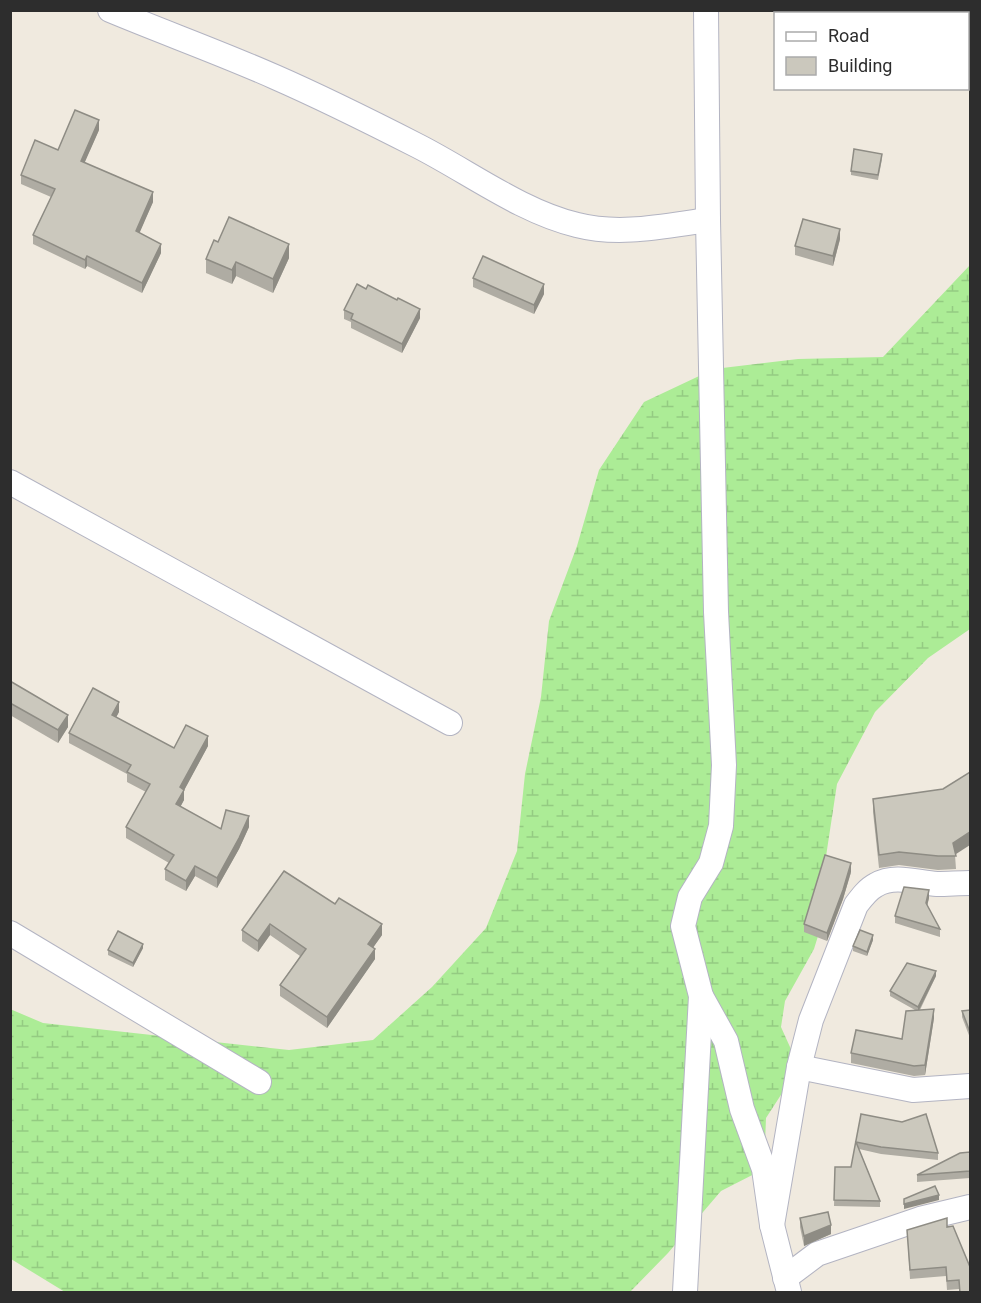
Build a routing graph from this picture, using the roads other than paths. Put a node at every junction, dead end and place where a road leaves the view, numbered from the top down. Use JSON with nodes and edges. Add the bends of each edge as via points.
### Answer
{"nodes":[{"id":1,"x":110,"y":10,"type":"edge"},
{"id":2,"x":706,"y":10,"type":"edge"},
{"id":3,"x":708,"y":220,"type":"junction"},
{"id":4,"x":10,"y":482,"type":"edge"},
{"id":5,"x":450,"y":723,"type":"dead end"},
{"id":6,"x":970,"y":883,"type":"edge"},
{"id":7,"x":10,"y":933,"type":"edge"},
{"id":8,"x":701,"y":996,"type":"junction"},
{"id":9,"x":799,"y":1067,"type":"junction"},
{"id":10,"x":260,"y":1082,"type":"dead end"},
{"id":11,"x":970,"y":1086,"type":"edge"},
{"id":12,"x":970,"y":1207,"type":"edge"},
{"id":13,"x":772,"y":1225,"type":"junction"},
{"id":14,"x":787,"y":1285,"type":"edge"},
{"id":15,"x":685,"y":1293,"type":"edge"}],
"edges":[{"from":1,"to":3,"type":"street","via":[[274,76],[420,147],[497,191],[575,225],[606,231]]},
{"from":2,"to":3,"type":"street"},
{"from":3,"to":8,"type":"street","via":[[716,612],[724,765],[721,826],[711,863],[690,897],[683,926]]},
{"from":4,"to":5,"type":"street"},
{"from":6,"to":9,"type":"street","via":[[894,880],[878,883],[867,892],[856,905],[825,980]]},
{"from":7,"to":10,"type":"street"},
{"from":8,"to":13,"type":"street","via":[[726,1041],[742,1109],[764,1168]]},
{"from":8,"to":15,"type":"street"},
{"from":9,"to":11,"type":"street","via":[[913,1090]]},
{"from":9,"to":13,"type":"street"},
{"from":12,"to":14,"type":"street","via":[[920,1219],[817,1254]]},
{"from":13,"to":14,"type":"street"}]}
